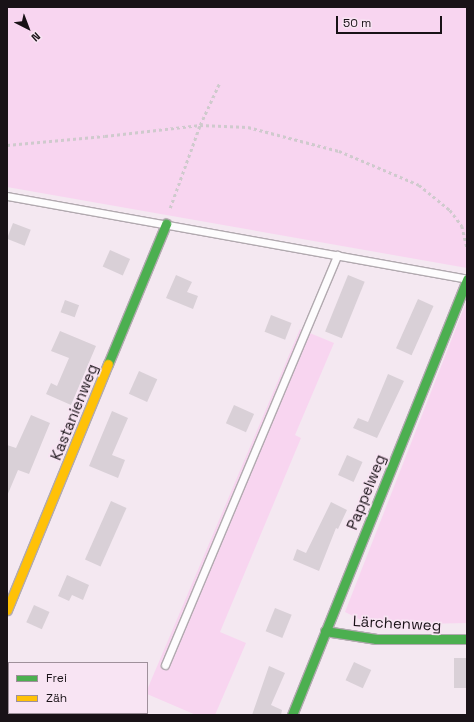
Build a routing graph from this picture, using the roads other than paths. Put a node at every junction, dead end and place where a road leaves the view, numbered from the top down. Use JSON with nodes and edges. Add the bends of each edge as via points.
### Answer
{"nodes":[{"id":1,"x":7,"y":196,"type":"edge"},
{"id":2,"x":166,"y":224,"type":"junction"},
{"id":3,"x":337,"y":255,"type":"junction"},
{"id":4,"x":467,"y":279,"type":"edge"},
{"id":5,"x":7,"y":610,"type":"edge"},
{"id":6,"x":325,"y":631,"type":"junction"},
{"id":7,"x":467,"y":639,"type":"edge"},
{"id":8,"x":166,"y":665,"type":"dead end"},
{"id":9,"x":292,"y":715,"type":"edge"}],
"edges":[{"from":1,"to":2,"type":"lane"},
{"from":2,"to":3,"type":"lane"},
{"from":2,"to":5,"type":"street","name":"Kastanienweg"},
{"from":3,"to":4,"type":"lane","name":"Pappelweg"},
{"from":3,"to":8,"type":"lane"},
{"from":4,"to":6,"type":"street","name":"Pappelweg"},
{"from":6,"to":7,"type":"street","name":"Lärchenweg","via":[[376,639]]},
{"from":6,"to":9,"type":"street","name":"Pappelweg"}]}
